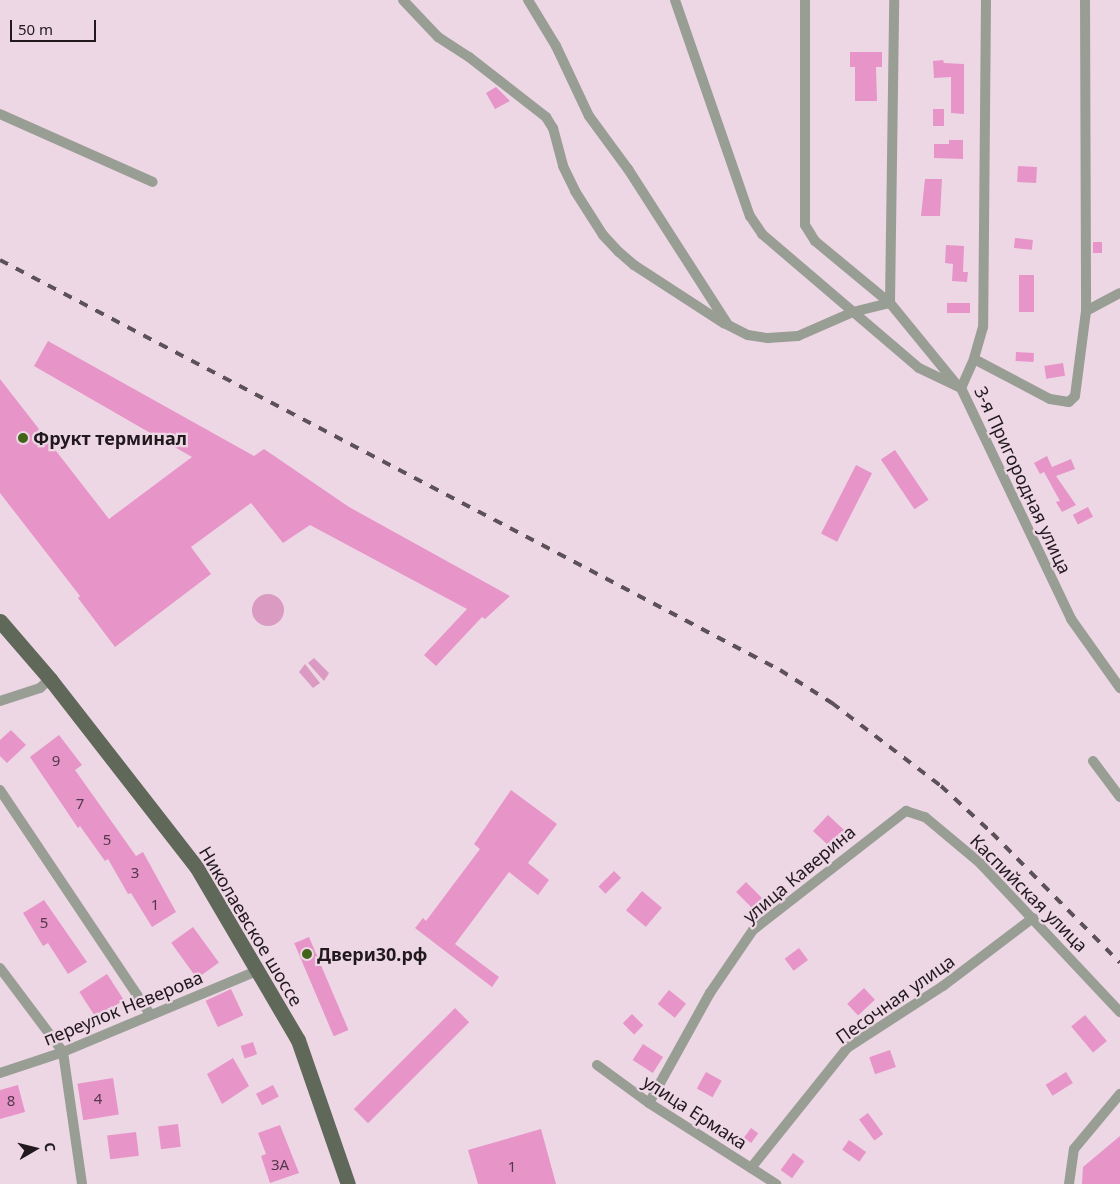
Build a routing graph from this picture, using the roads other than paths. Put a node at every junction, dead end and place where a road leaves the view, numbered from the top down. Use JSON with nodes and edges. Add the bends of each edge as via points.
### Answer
{"nodes":[{"id":1,"x":403,"y":0,"type":"edge"},
{"id":2,"x":528,"y":0,"type":"edge"},
{"id":3,"x":675,"y":0,"type":"edge"},
{"id":4,"x":806,"y":0,"type":"edge"},
{"id":5,"x":894,"y":0,"type":"edge"},
{"id":6,"x":986,"y":0,"type":"edge"},
{"id":7,"x":1085,"y":0,"type":"edge"},
{"id":8,"x":0,"y":114,"type":"edge"},
{"id":9,"x":153,"y":182,"type":"dead end"},
{"id":10,"x":1120,"y":293,"type":"edge"},
{"id":11,"x":890,"y":303,"type":"junction"},
{"id":12,"x":1086,"y":311,"type":"junction"},
{"id":13,"x":853,"y":312,"type":"junction"},
{"id":14,"x":728,"y":325,"type":"junction"},
{"id":15,"x":974,"y":359,"type":"junction"},
{"id":16,"x":960,"y":388,"type":"junction"},
{"id":17,"x":0,"y":621,"type":"edge"},
{"id":18,"x":50,"y":679,"type":"junction"},
{"id":19,"x":1120,"y":688,"type":"edge"},
{"id":20,"x":0,"y":701,"type":"edge"},
{"id":21,"x":1093,"y":761,"type":"dead end"},
{"id":22,"x":0,"y":790,"type":"edge"},
{"id":23,"x":1120,"y":797,"type":"edge"},
{"id":24,"x":906,"y":811,"type":"joint"},
{"id":25,"x":1033,"y":918,"type":"junction"},
{"id":26,"x":0,"y":968,"type":"edge"},
{"id":27,"x":257,"y":971,"type":"junction"},
{"id":28,"x":1120,"y":1012,"type":"edge"},
{"id":29,"x":150,"y":1014,"type":"junction"},
{"id":30,"x":64,"y":1052,"type":"junction"},
{"id":31,"x":597,"y":1065,"type":"dead end"},
{"id":32,"x":0,"y":1073,"type":"edge"},
{"id":33,"x":1120,"y":1094,"type":"edge"},
{"id":34,"x":649,"y":1103,"type":"junction"},
{"id":35,"x":752,"y":1168,"type":"junction"},
{"id":36,"x":82,"y":1184,"type":"edge"},
{"id":37,"x":348,"y":1184,"type":"edge"},
{"id":38,"x":776,"y":1184,"type":"edge"},
{"id":39,"x":1069,"y":1184,"type":"edge"}],
"edges":[{"from":1,"to":14,"type":"street","via":[[438,37],[546,117],[553,128],[563,166],[575,191],[619,252],[634,266]]},
{"from":2,"to":14,"type":"street","via":[[556,46],[589,116],[648,199]]},
{"from":3,"to":13,"type":"street","via":[[750,216],[762,234],[798,268]]},
{"from":4,"to":11,"type":"street","via":[[805,225],[815,241]]},
{"from":5,"to":11,"type":"street"},
{"from":6,"to":15,"type":"street","name":"3-я Пригородная улица","via":[[983,326]]},
{"from":7,"to":12,"type":"street"},
{"from":8,"to":9,"type":"street"},
{"from":10,"to":12,"type":"street"},
{"from":11,"to":13,"type":"street"},
{"from":11,"to":16,"type":"street"},
{"from":12,"to":15,"type":"street","via":[[1075,396],[1068,402],[1050,399]]},
{"from":13,"to":14,"type":"street","via":[[798,336],[783,338],[758,338]]},
{"from":13,"to":16,"type":"street","via":[[919,368]]},
{"from":15,"to":16,"type":"street","name":"3-я Пригородная улица"},
{"from":16,"to":19,"type":"street","name":"3-я Пригородная улица","via":[[1071,619]]},
{"from":17,"to":18,"type":"main road","name":"Николаевское шоссе"},
{"from":18,"to":20,"type":"street","via":[[40,688]]},
{"from":18,"to":27,"type":"main road","name":"Николаевское шоссе","via":[[197,868]]},
{"from":21,"to":23,"type":"street"},
{"from":22,"to":29,"type":"street"},
{"from":24,"to":25,"type":"street","name":"Каспийская улица","via":[[925,817],[979,862]]},
{"from":24,"to":34,"type":"street","name":"улица Каверина","via":[[753,930],[710,993]]},
{"from":25,"to":28,"type":"street","name":"Каспийская улица"},
{"from":25,"to":35,"type":"street","name":"Песочная улица","via":[[943,986],[847,1048]]},
{"from":26,"to":30,"type":"street"},
{"from":27,"to":29,"type":"street","name":"переулок Неверова"},
{"from":27,"to":37,"type":"main road","name":"Николаевское шоссе","via":[[298,1040]]},
{"from":29,"to":30,"type":"street","name":"переулок Неверова"},
{"from":30,"to":32,"type":"street","name":"переулок Неверова"},
{"from":30,"to":36,"type":"street"},
{"from":31,"to":34,"type":"street","name":"улица Ермака"},
{"from":33,"to":39,"type":"street","via":[[1074,1149]]},
{"from":34,"to":35,"type":"street","name":"улица Ермака"},
{"from":35,"to":38,"type":"street","name":"улица Ермака"}]}
